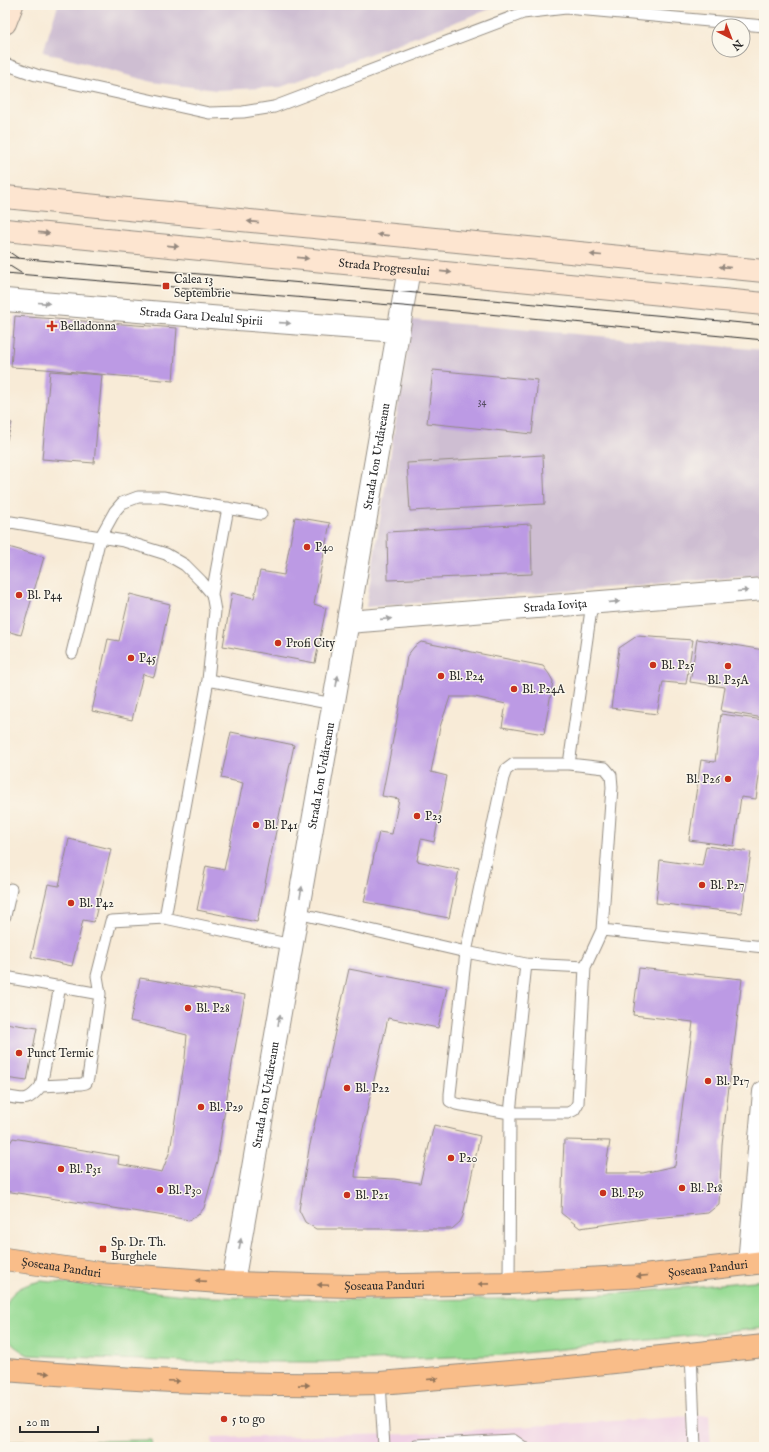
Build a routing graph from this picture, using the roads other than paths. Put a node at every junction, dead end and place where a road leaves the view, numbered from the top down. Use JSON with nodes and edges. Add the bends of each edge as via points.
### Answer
{"nodes":[{"id":1,"x":12,"y":5,"type":"edge"},
{"id":2,"x":5,"y":23,"type":"edge"},
{"id":3,"x":764,"y":26,"type":"edge"},
{"id":4,"x":5,"y":64,"type":"edge"},
{"id":5,"x":5,"y":197,"type":"edge"},
{"id":6,"x":5,"y":230,"type":"edge"},
{"id":7,"x":412,"y":238,"type":"junction"},
{"id":8,"x":409,"y":268,"type":"junction"},
{"id":9,"x":764,"y":271,"type":"edge"},
{"id":10,"x":5,"y":300,"type":"edge"},
{"id":11,"x":764,"y":304,"type":"edge"},
{"id":12,"x":398,"y":331,"type":"junction"},
{"id":13,"x":228,"y":508,"type":"junction"},
{"id":14,"x":261,"y":514,"type":"dead end"},
{"id":15,"x":5,"y":524,"type":"edge"},
{"id":16,"x":100,"y":538,"type":"junction"},
{"id":17,"x":764,"y":589,"type":"edge"},
{"id":18,"x":212,"y":594,"type":"junction"},
{"id":19,"x":592,"y":603,"type":"junction"},
{"id":20,"x":348,"y":622,"type":"junction"},
{"id":21,"x":72,"y":653,"type":"dead end"},
{"id":22,"x":208,"y":680,"type":"junction"},
{"id":23,"x":333,"y":704,"type":"junction"},
{"id":24,"x":569,"y":764,"type":"junction"},
{"id":25,"x":11,"y":889,"type":"dead end"},
{"id":26,"x":297,"y":913,"type":"junction"},
{"id":27,"x":5,"y":916,"type":"edge"},
{"id":28,"x":165,"y":918,"type":"junction"},
{"id":29,"x":602,"y":930,"type":"junction"},
{"id":30,"x":292,"y":945,"type":"junction"},
{"id":31,"x":764,"y":946,"type":"edge"},
{"id":32,"x":466,"y":952,"type":"junction"},
{"id":33,"x":526,"y":964,"type":"junction"},
{"id":34,"x":585,"y":967,"type":"junction"},
{"id":35,"x":5,"y":977,"type":"edge"},
{"id":36,"x":60,"y":986,"type":"junction"},
{"id":37,"x":100,"y":994,"type":"junction"},
{"id":38,"x":41,"y":1086,"type":"junction"},
{"id":39,"x":764,"y":1092,"type":"edge"},
{"id":40,"x":5,"y":1096,"type":"edge"},
{"id":41,"x":510,"y":1113,"type":"junction"},
{"id":42,"x":5,"y":1259,"type":"edge"},
{"id":43,"x":756,"y":1263,"type":"edge"},
{"id":44,"x":233,"y":1283,"type":"junction"},
{"id":45,"x":509,"y":1284,"type":"junction"},
{"id":46,"x":764,"y":1346,"type":"edge"},
{"id":47,"x":690,"y":1354,"type":"junction"},
{"id":48,"x":5,"y":1370,"type":"edge"},
{"id":49,"x":380,"y":1383,"type":"junction"},
{"id":50,"x":384,"y":1447,"type":"edge"},
{"id":51,"x":416,"y":1447,"type":"edge"},
{"id":52,"x":523,"y":1447,"type":"edge"},
{"id":53,"x":695,"y":1447,"type":"edge"}],
"edges":[{"from":1,"to":2,"type":"main road"},
{"from":3,"to":4,"type":"lane","via":[[566,8],[523,13],[274,107],[243,112],[209,113],[36,75]]},
{"from":7,"to":5,"type":"main road","one_way":true},
{"from":6,"to":8,"type":"main road","name":"Strada Progresului","one_way":true},
{"from":7,"to":8,"type":"main road"},
{"from":9,"to":7,"type":"main road","one_way":true},
{"from":8,"to":11,"type":"main road","name":"Strada Progresului","one_way":true},
{"from":8,"to":12,"type":"street","name":"Strada Ion Urdăreanu"},
{"from":10,"to":12,"type":"street","name":"Strada Gara Dealul Spirii","one_way":true},
{"from":12,"to":20,"type":"street","name":"Strada Ion Urdăreanu"},
{"from":13,"to":14,"type":"lane"},
{"from":13,"to":16,"type":"lane","via":[[163,497],[138,497],[122,503]]},
{"from":13,"to":18,"type":"lane"},
{"from":15,"to":16,"type":"lane","via":[[11,522]]},
{"from":16,"to":18,"type":"lane","via":[[124,541],[166,554],[185,565]]},
{"from":16,"to":21,"type":"lane"},
{"from":19,"to":17,"type":"street","name":"Strada Iovița","one_way":true},
{"from":18,"to":22,"type":"lane","via":[[215,611]]},
{"from":20,"to":19,"type":"street","name":"Strada Iovița","one_way":true},
{"from":19,"to":24,"type":"lane"},
{"from":23,"to":20,"type":"street","name":"Strada Ion Urdăreanu","one_way":true},
{"from":22,"to":23,"type":"lane"},
{"from":22,"to":28,"type":"lane"},
{"from":26,"to":23,"type":"street","name":"Strada Ion Urdăreanu","one_way":true},
{"from":24,"to":29,"type":"lane","via":[[605,768],[611,775]]},
{"from":24,"to":32,"type":"lane","via":[[514,764],[506,770]]},
{"from":25,"to":27,"type":"lane"},
{"from":26,"to":30,"type":"street","name":"Strada Ion Urdăreanu"},
{"from":26,"to":32,"type":"lane"},
{"from":28,"to":30,"type":"lane"},
{"from":28,"to":37,"type":"lane","via":[[111,921],[97,976]]},
{"from":29,"to":31,"type":"lane"},
{"from":29,"to":34,"type":"lane"},
{"from":44,"to":30,"type":"street","name":"Strada Ion Urdăreanu","one_way":true},
{"from":32,"to":33,"type":"lane"},
{"from":32,"to":41,"type":"lane","via":[[450,1101]]},
{"from":33,"to":34,"type":"lane"},
{"from":33,"to":41,"type":"lane"},
{"from":34,"to":41,"type":"lane","via":[[578,1102],[574,1110],[568,1113]]},
{"from":35,"to":36,"type":"lane"},
{"from":36,"to":37,"type":"lane"},
{"from":36,"to":38,"type":"lane"},
{"from":37,"to":38,"type":"lane","via":[[86,1083]]},
{"from":38,"to":40,"type":"lane","via":[[33,1096],[24,1099]]},
{"from":39,"to":43,"type":"street"},
{"from":41,"to":45,"type":"lane"},
{"from":44,"to":42,"type":"main road","name":"Șoseaua Panduri","one_way":true,"via":[[98,1273]]},
{"from":43,"to":45,"type":"main road","name":"Șoseaua Panduri","one_way":true,"via":[[643,1276]]},
{"from":45,"to":44,"type":"main road","name":"Șoseaua Panduri","one_way":true,"via":[[351,1286]]},
{"from":46,"to":47,"type":"main road"},
{"from":49,"to":47,"type":"main road","one_way":true},
{"from":47,"to":53,"type":"lane"},
{"from":48,"to":49,"type":"main road","one_way":true,"via":[[278,1385]]},
{"from":49,"to":50,"type":"lane"},
{"from":51,"to":52,"type":"lane","via":[[513,1440]]}]}
